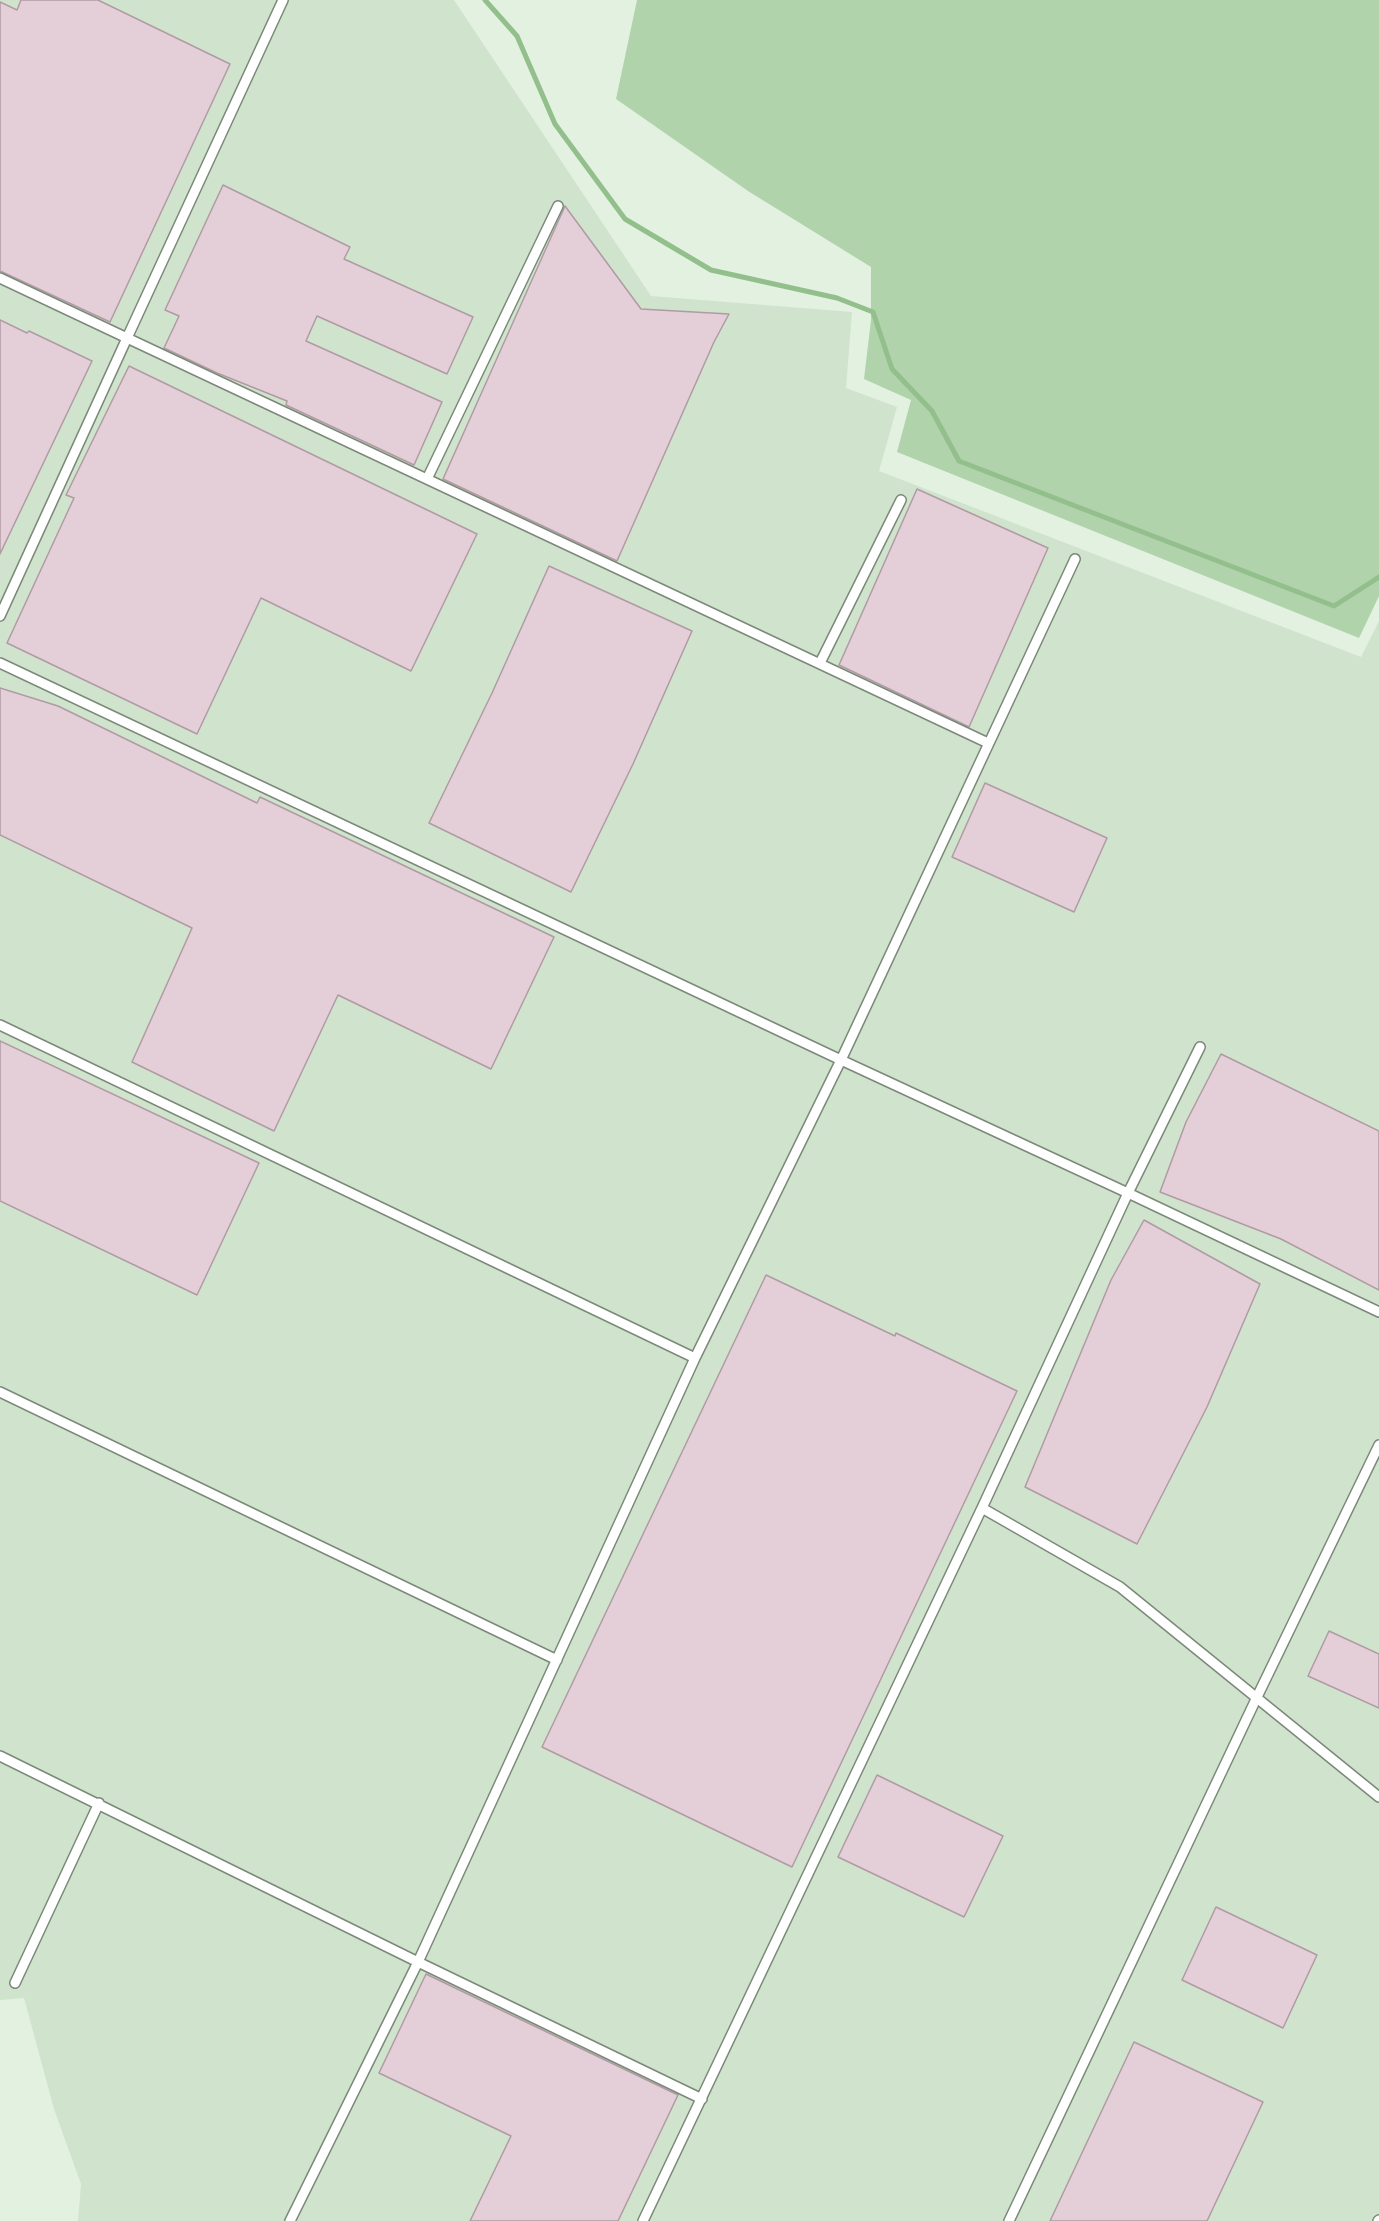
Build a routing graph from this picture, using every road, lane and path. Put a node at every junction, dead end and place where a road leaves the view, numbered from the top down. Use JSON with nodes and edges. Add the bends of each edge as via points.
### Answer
{"nodes":[{"id":1,"x":284,"y":0,"type":"edge"},
{"id":2,"x":558,"y":206,"type":"dead end"},
{"id":3,"x":0,"y":278,"type":"edge"},
{"id":4,"x":126,"y":338,"type":"junction"},
{"id":5,"x":427,"y":479,"type":"junction"},
{"id":6,"x":901,"y":500,"type":"dead end"},
{"id":7,"x":1074,"y":559,"type":"dead end"},
{"id":8,"x":0,"y":616,"type":"edge"},
{"id":9,"x":0,"y":663,"type":"edge"},
{"id":10,"x":820,"y":663,"type":"junction"},
{"id":11,"x":988,"y":743,"type":"junction"},
{"id":12,"x":0,"y":1025,"type":"edge"},
{"id":13,"x":1200,"y":1047,"type":"dead end"},
{"id":14,"x":841,"y":1060,"type":"junction"},
{"id":15,"x":1128,"y":1193,"type":"junction"},
{"id":16,"x":1379,"y":1312,"type":"edge"},
{"id":17,"x":695,"y":1358,"type":"junction"},
{"id":18,"x":0,"y":1392,"type":"edge"},
{"id":19,"x":1379,"y":1445,"type":"edge"},
{"id":20,"x":982,"y":1508,"type":"junction"},
{"id":21,"x":557,"y":1660,"type":"junction"},
{"id":22,"x":1257,"y":1697,"type":"junction"},
{"id":23,"x":0,"y":1756,"type":"edge"},
{"id":24,"x":1379,"y":1797,"type":"edge"},
{"id":25,"x":99,"y":1803,"type":"junction"},
{"id":26,"x":418,"y":1962,"type":"junction"},
{"id":27,"x":15,"y":1983,"type":"dead end"},
{"id":28,"x":702,"y":2099,"type":"junction"},
{"id":29,"x":290,"y":2221,"type":"edge"},
{"id":30,"x":643,"y":2221,"type":"edge"},
{"id":31,"x":1009,"y":2221,"type":"edge"}],
"edges":[{"from":1,"to":4,"type":"lane"},
{"from":2,"to":5,"type":"lane"},
{"from":3,"to":4,"type":"lane"},
{"from":4,"to":5,"type":"lane"},
{"from":4,"to":8,"type":"lane"},
{"from":5,"to":10,"type":"lane"},
{"from":6,"to":10,"type":"lane"},
{"from":7,"to":11,"type":"lane"},
{"from":9,"to":14,"type":"lane"},
{"from":10,"to":11,"type":"lane"},
{"from":11,"to":14,"type":"lane"},
{"from":12,"to":17,"type":"lane"},
{"from":13,"to":15,"type":"lane"},
{"from":14,"to":15,"type":"lane"},
{"from":14,"to":17,"type":"lane"},
{"from":15,"to":16,"type":"lane"},
{"from":15,"to":20,"type":"lane"},
{"from":17,"to":21,"type":"lane"},
{"from":18,"to":21,"type":"lane"},
{"from":19,"to":22,"type":"lane"},
{"from":20,"to":22,"type":"lane","via":[[1120,1587]]},
{"from":20,"to":28,"type":"lane"},
{"from":21,"to":26,"type":"lane"},
{"from":22,"to":24,"type":"lane"},
{"from":22,"to":31,"type":"lane"},
{"from":23,"to":25,"type":"lane"},
{"from":25,"to":26,"type":"lane"},
{"from":25,"to":27,"type":"lane"},
{"from":26,"to":28,"type":"lane"},
{"from":26,"to":29,"type":"lane"},
{"from":28,"to":30,"type":"lane"}]}
